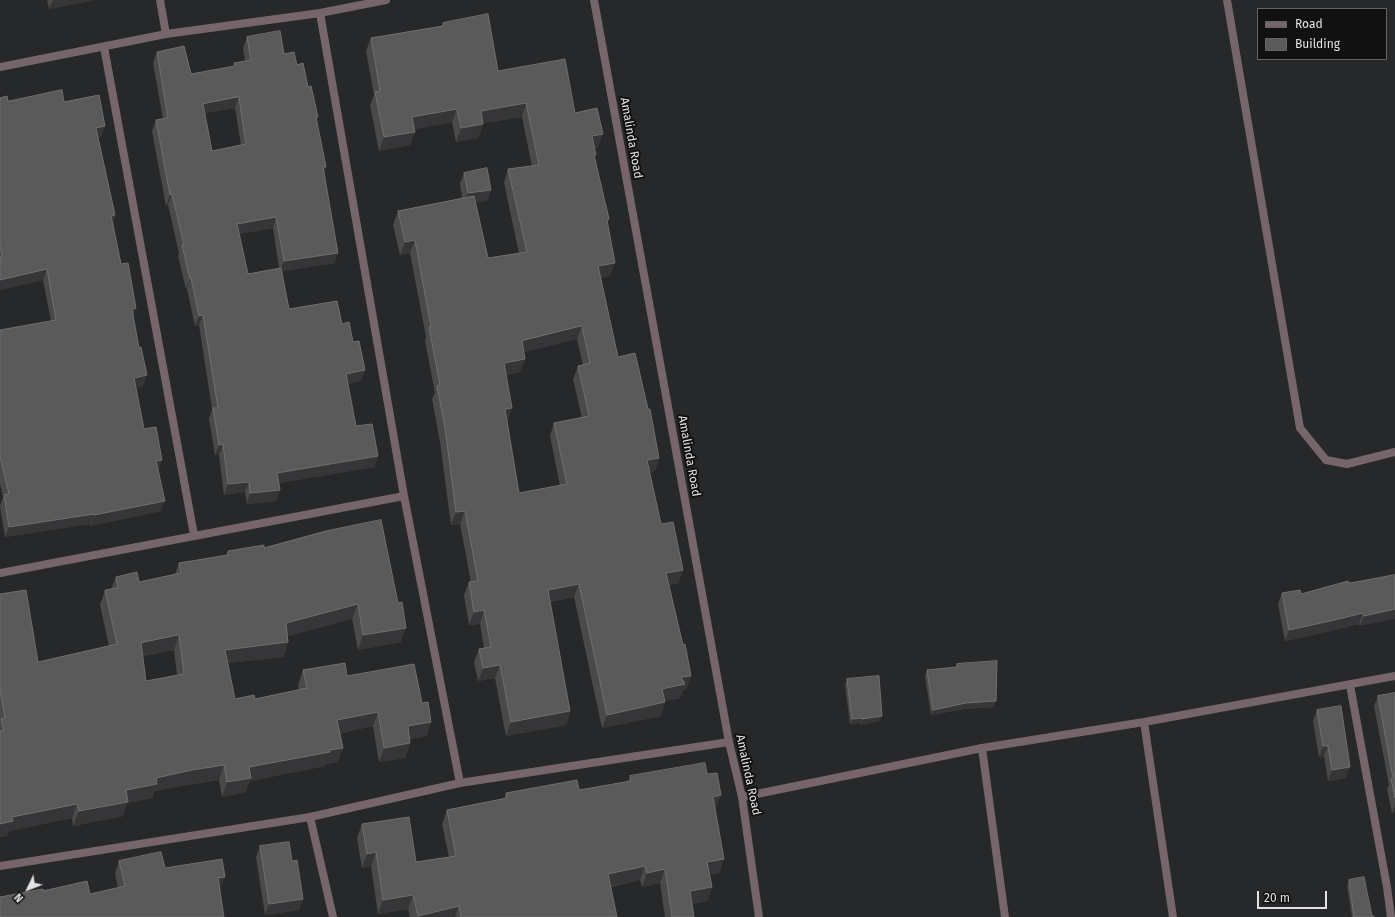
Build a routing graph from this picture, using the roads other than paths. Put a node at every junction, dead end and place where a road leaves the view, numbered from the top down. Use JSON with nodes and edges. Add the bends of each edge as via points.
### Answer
{"nodes":[{"id":1,"x":160,"y":0,"type":"edge"},
{"id":2,"x":386,"y":0,"type":"edge"},
{"id":3,"x":594,"y":0,"type":"edge"},
{"id":4,"x":1227,"y":0,"type":"edge"},
{"id":5,"x":320,"y":13,"type":"junction"},
{"id":6,"x":166,"y":34,"type":"junction"},
{"id":7,"x":104,"y":46,"type":"junction"},
{"id":8,"x":0,"y":67,"type":"edge"},
{"id":9,"x":1395,"y":452,"type":"edge"},
{"id":10,"x":404,"y":496,"type":"junction"},
{"id":11,"x":194,"y":535,"type":"junction"},
{"id":12,"x":0,"y":573,"type":"edge"},
{"id":13,"x":1395,"y":676,"type":"edge"},
{"id":14,"x":1350,"y":685,"type":"junction"},
{"id":15,"x":1144,"y":722,"type":"junction"},
{"id":16,"x":729,"y":742,"type":"junction"},
{"id":17,"x":982,"y":748,"type":"junction"},
{"id":18,"x":460,"y":784,"type":"junction"},
{"id":19,"x":742,"y":796,"type":"junction"},
{"id":20,"x":310,"y":817,"type":"junction"},
{"id":21,"x":0,"y":866,"type":"edge"},
{"id":22,"x":1391,"y":887,"type":"edge"},
{"id":23,"x":334,"y":917,"type":"edge"},
{"id":24,"x":759,"y":917,"type":"edge"},
{"id":25,"x":1005,"y":917,"type":"edge"},
{"id":26,"x":1173,"y":917,"type":"edge"},
{"id":27,"x":1391,"y":917,"type":"edge"}],
"edges":[{"from":1,"to":6,"type":"street"},
{"from":2,"to":5,"type":"street"},
{"from":3,"to":16,"type":"street","name":"Amalinda Road"},
{"from":4,"to":9,"type":"street","via":[[1300,428],[1326,460],[1347,464]]},
{"from":5,"to":6,"type":"street"},
{"from":5,"to":10,"type":"street"},
{"from":6,"to":7,"type":"street"},
{"from":7,"to":8,"type":"street"},
{"from":7,"to":11,"type":"street"},
{"from":10,"to":11,"type":"street"},
{"from":10,"to":18,"type":"street"},
{"from":11,"to":12,"type":"street"},
{"from":13,"to":14,"type":"street"},
{"from":14,"to":15,"type":"street"},
{"from":14,"to":22,"type":"street"},
{"from":15,"to":17,"type":"street"},
{"from":15,"to":26,"type":"street"},
{"from":16,"to":18,"type":"street"},
{"from":16,"to":19,"type":"street","name":"Amalinda Road"},
{"from":17,"to":19,"type":"street"},
{"from":17,"to":25,"type":"street"},
{"from":18,"to":20,"type":"street"},
{"from":19,"to":24,"type":"street","name":"Amalinda Road"},
{"from":20,"to":21,"type":"street"},
{"from":20,"to":23,"type":"street"},
{"from":22,"to":27,"type":"street"}]}
